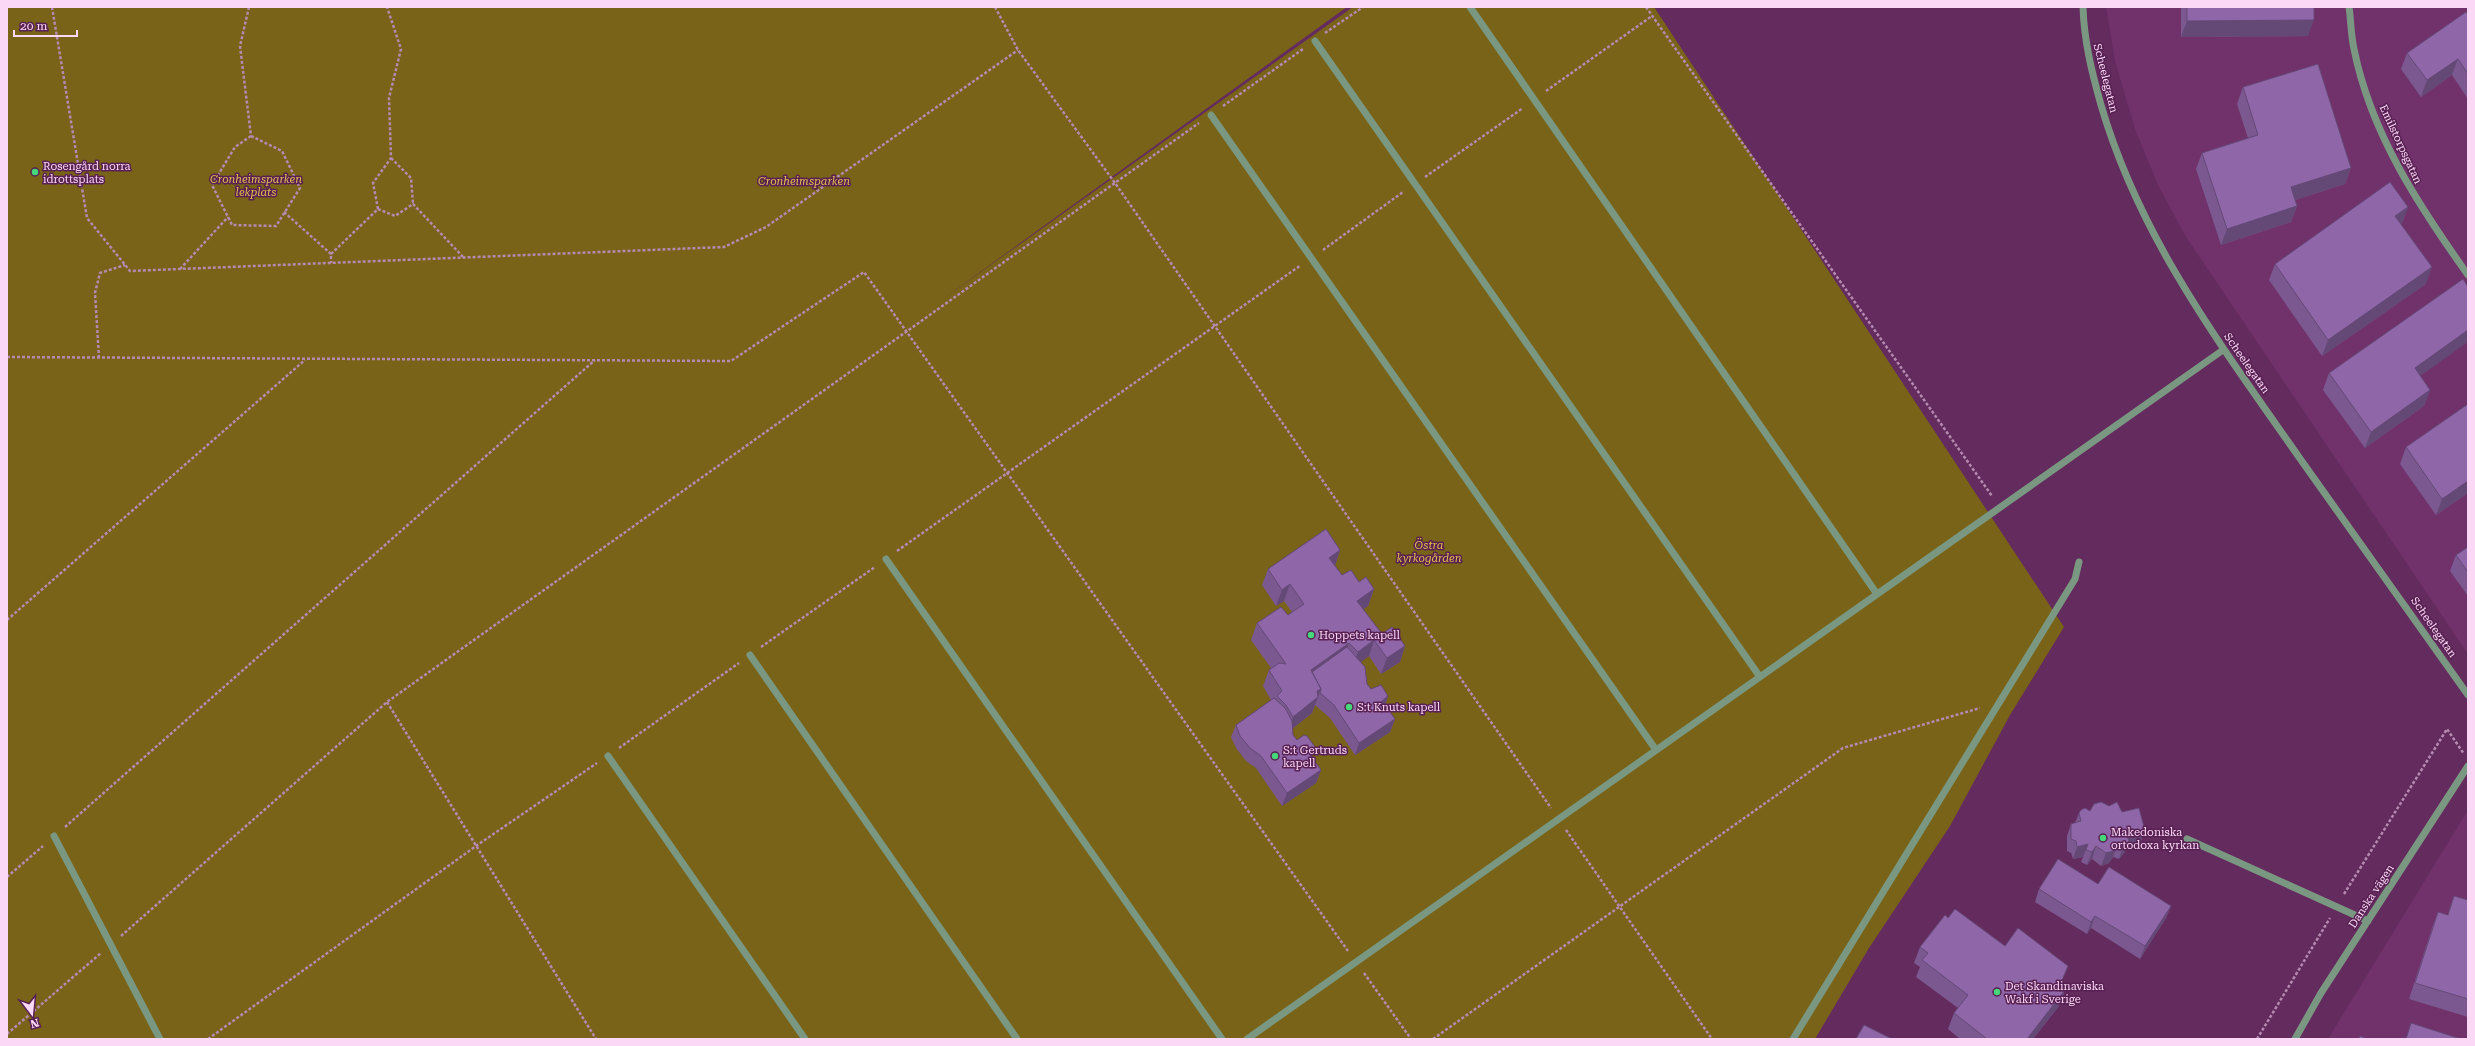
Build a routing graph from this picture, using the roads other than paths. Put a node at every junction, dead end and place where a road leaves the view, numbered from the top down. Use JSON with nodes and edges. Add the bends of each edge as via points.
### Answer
{"nodes":[{"id":1,"x":1470,"y":7,"type":"edge"},
{"id":2,"x":2083,"y":7,"type":"edge"},
{"id":3,"x":2349,"y":7,"type":"edge"},
{"id":4,"x":1315,"y":41,"type":"road end"},
{"id":5,"x":1211,"y":115,"type":"road end"},
{"id":6,"x":2468,"y":275,"type":"edge"},
{"id":7,"x":2223,"y":350,"type":"junction"},
{"id":8,"x":886,"y":559,"type":"dead end"},
{"id":9,"x":2079,"y":562,"type":"dead end"},
{"id":10,"x":1877,"y":594,"type":"junction"},
{"id":11,"x":750,"y":655,"type":"dead end"},
{"id":12,"x":1760,"y":677,"type":"junction"},
{"id":13,"x":2468,"y":695,"type":"edge"},
{"id":14,"x":1656,"y":750,"type":"junction"},
{"id":15,"x":608,"y":756,"type":"dead end"},
{"id":16,"x":2468,"y":766,"type":"edge"},
{"id":17,"x":54,"y":836,"type":"road end"},
{"id":18,"x":2187,"y":839,"type":"dead end"},
{"id":19,"x":2368,"y":922,"type":"junction"},
{"id":20,"x":160,"y":1039,"type":"edge"},
{"id":21,"x":805,"y":1039,"type":"edge"},
{"id":22,"x":1017,"y":1039,"type":"edge"},
{"id":23,"x":1222,"y":1039,"type":"edge"},
{"id":24,"x":1247,"y":1039,"type":"edge"},
{"id":25,"x":1793,"y":1039,"type":"edge"},
{"id":26,"x":2295,"y":1039,"type":"edge"}],
"edges":[{"from":1,"to":10,"type":"street"},
{"from":2,"to":7,"type":"street","name":"Scheelegatan","via":[[2084,32],[2094,80],[2120,163],[2150,230]]},
{"from":3,"to":6,"type":"street","name":"Emilstorpsgatan","via":[[2354,49],[2367,95],[2392,155],[2409,190]]},
{"from":4,"to":12,"type":"street"},
{"from":5,"to":14,"type":"street"},
{"from":7,"to":10,"type":"street"},
{"from":7,"to":13,"type":"street","name":"Scheelegatan"},
{"from":8,"to":23,"type":"street"},
{"from":9,"to":25,"type":"street","via":[[2075,579]]},
{"from":10,"to":12,"type":"street"},
{"from":11,"to":22,"type":"street"},
{"from":12,"to":14,"type":"street"},
{"from":14,"to":24,"type":"street"},
{"from":15,"to":21,"type":"street"},
{"from":16,"to":19,"type":"street","name":"Danska vägen"},
{"from":17,"to":20,"type":"street"},
{"from":18,"to":19,"type":"street"},
{"from":19,"to":26,"type":"street","name":"Danska vägen","via":[[2321,993]]}]}
